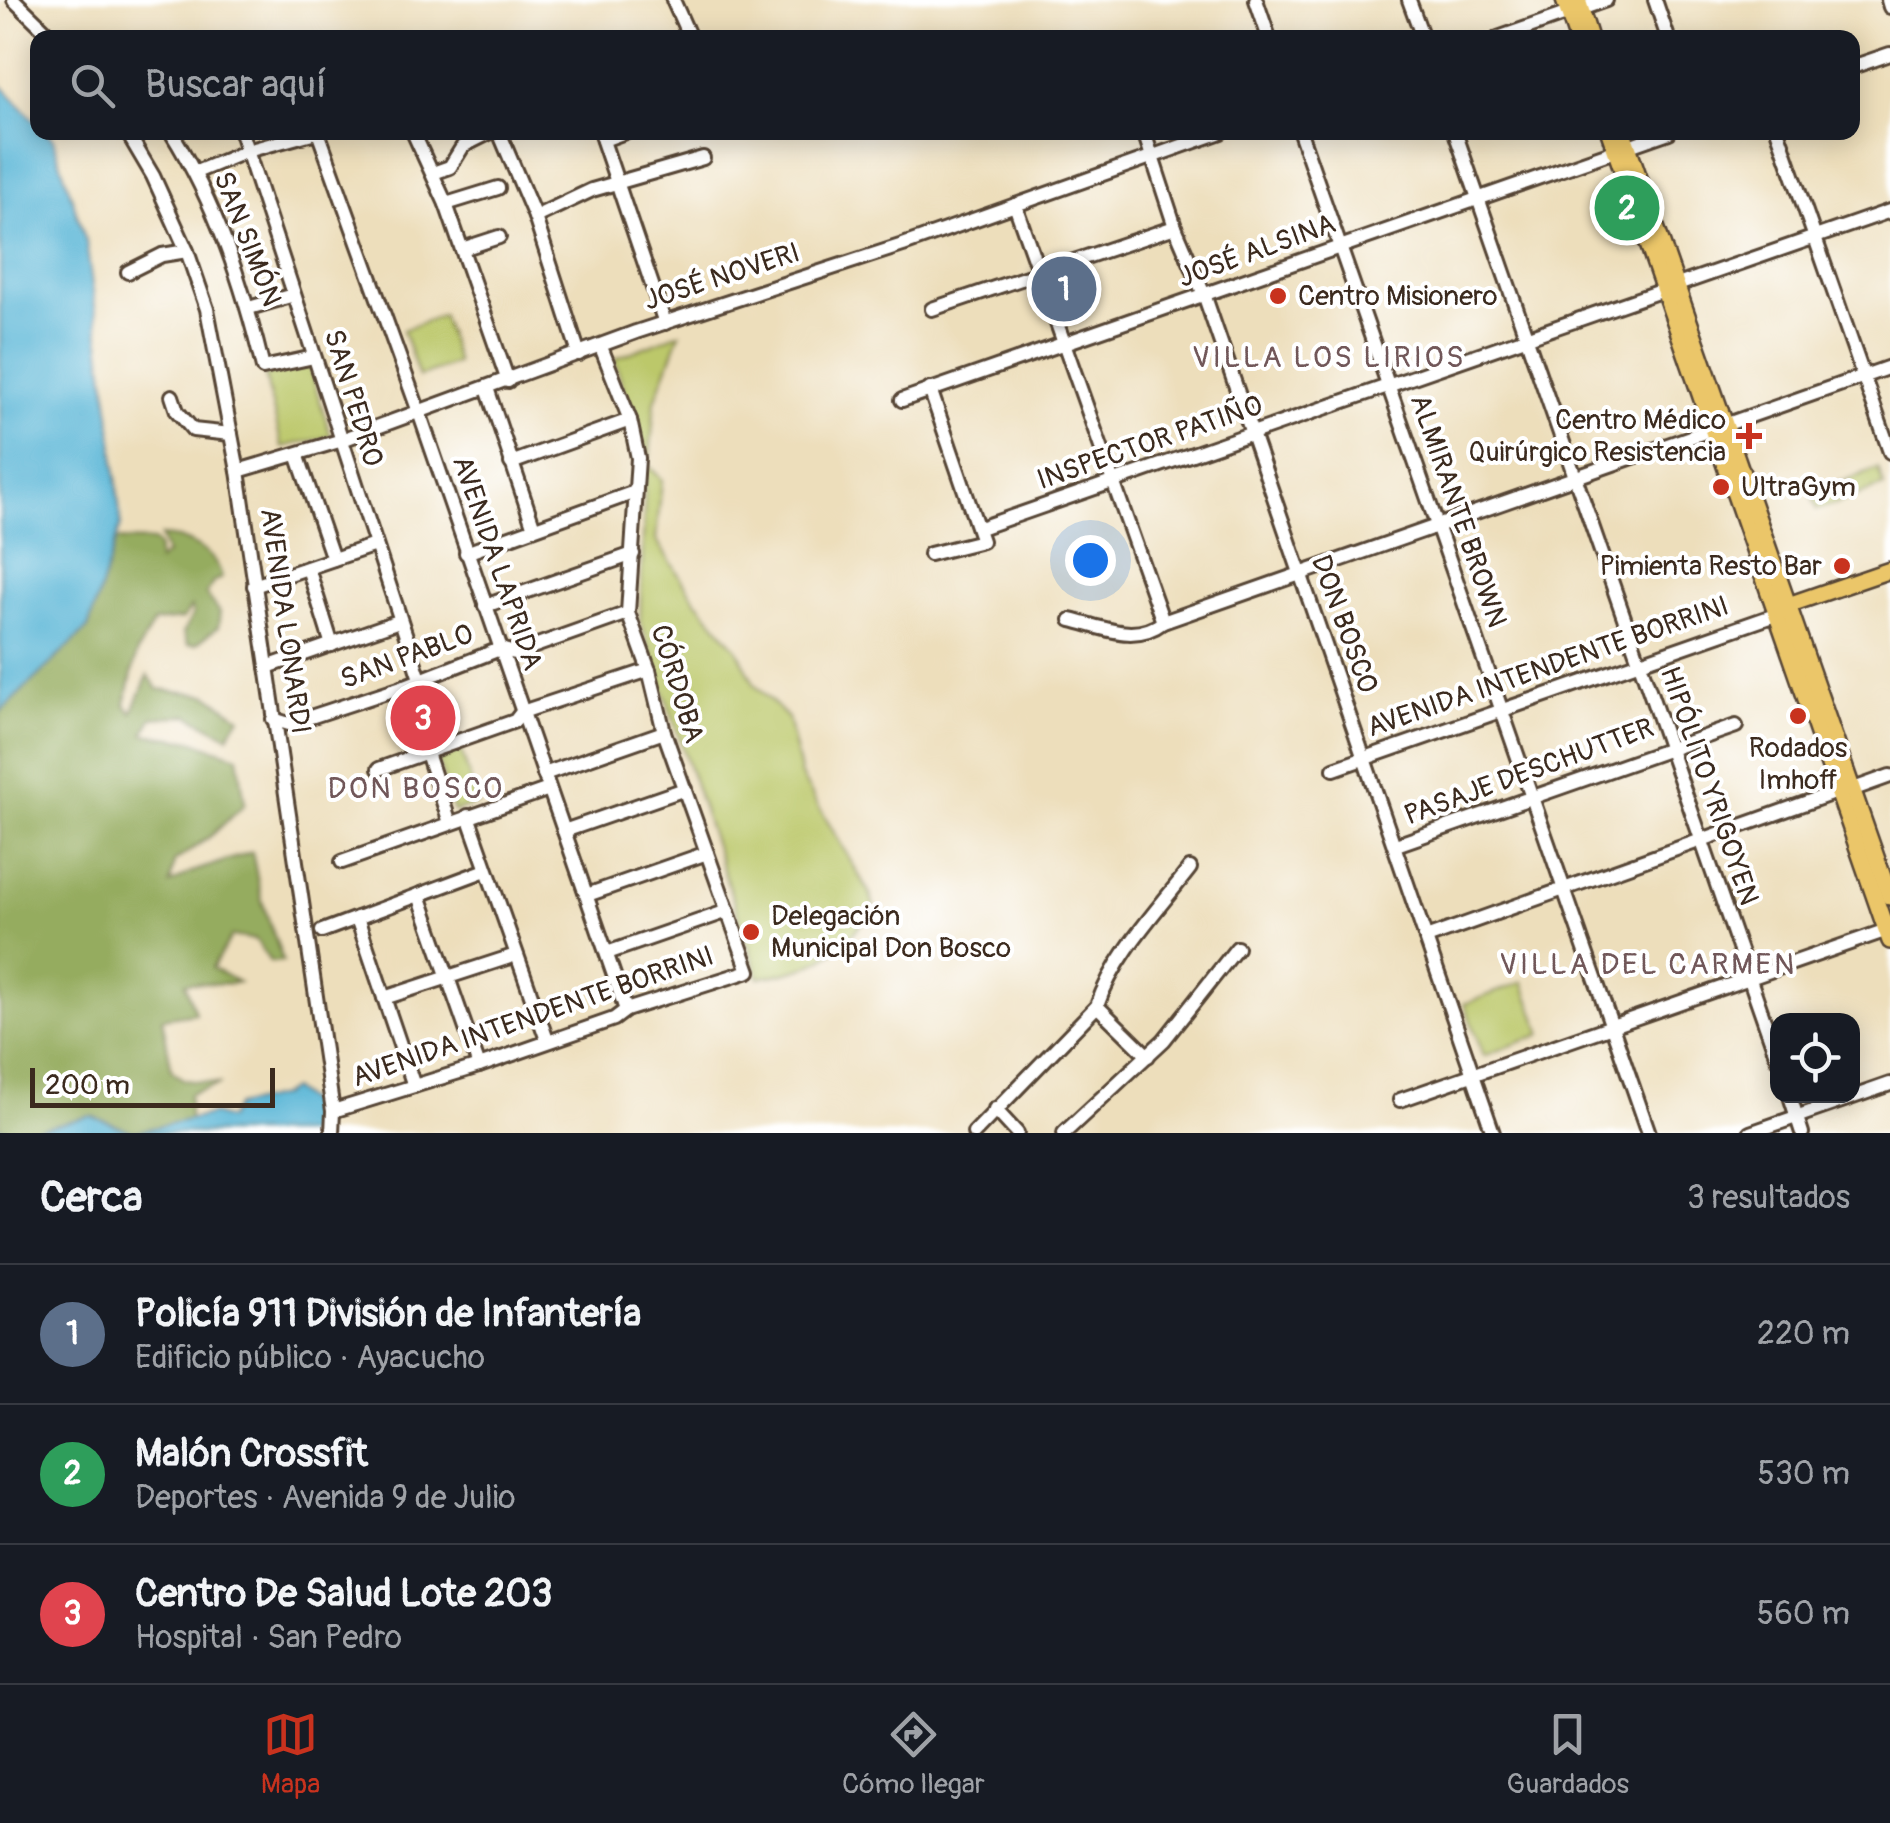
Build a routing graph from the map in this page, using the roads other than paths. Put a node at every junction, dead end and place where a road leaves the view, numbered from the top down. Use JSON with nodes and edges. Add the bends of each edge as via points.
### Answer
{"nodes":[{"id":1,"x":14,"y":0,"type":"edge"},
{"id":2,"x":673,"y":0,"type":"edge"},
{"id":3,"x":1256,"y":0,"type":"edge"},
{"id":4,"x":1409,"y":0,"type":"edge"},
{"id":5,"x":1606,"y":0,"type":"edge"},
{"id":6,"x":1655,"y":0,"type":"edge"},
{"id":7,"x":1573,"y":5,"type":"edge"},
{"id":8,"x":45,"y":30,"type":"edge"},
{"id":9,"x":686,"y":30,"type":"edge"},
{"id":10,"x":1265,"y":30,"type":"edge"},
{"id":11,"x":1419,"y":30,"type":"edge"},
{"id":12,"x":1516,"y":30,"type":"edge"},
{"id":13,"x":1576,"y":30,"type":"edge"},
{"id":14,"x":1586,"y":30,"type":"edge"},
{"id":15,"x":1665,"y":30,"type":"edge"},
{"id":16,"x":1890,"y":54,"type":"edge"},
{"id":17,"x":1860,"y":64,"type":"edge"},
{"id":18,"x":131,"y":140,"type":"edge"},
{"id":19,"x":176,"y":140,"type":"edge"},
{"id":20,"x":244,"y":140,"type":"edge"},
{"id":21,"x":286,"y":140,"type":"edge"},
{"id":22,"x":320,"y":140,"type":"edge"},
{"id":23,"x":417,"y":140,"type":"edge"},
{"id":24,"x":475,"y":140,"type":"edge"},
{"id":25,"x":501,"y":140,"type":"edge"},
{"id":26,"x":603,"y":140,"type":"edge"},
{"id":27,"x":1147,"y":140,"type":"edge"},
{"id":28,"x":1198,"y":140,"type":"edge"},
{"id":29,"x":1303,"y":140,"type":"edge"},
{"id":30,"x":1458,"y":140,"type":"edge"},
{"id":31,"x":1781,"y":140,"type":"edge"},
{"id":32,"x":1622,"y":144,"type":"edge"},
{"id":33,"x":247,"y":150,"type":"junction"},
{"id":34,"x":1152,"y":156,"type":"junction"},
{"id":35,"x":703,"y":158,"type":"dead end"},
{"id":36,"x":196,"y":172,"type":"junction"},
{"id":37,"x":432,"y":173,"type":"junction"},
{"id":38,"x":617,"y":184,"type":"junction"},
{"id":39,"x":498,"y":188,"type":"dead end"},
{"id":40,"x":1478,"y":200,"type":"junction"},
{"id":41,"x":446,"y":204,"type":"junction"},
{"id":42,"x":1015,"y":206,"type":"junction"},
{"id":43,"x":1890,"y":212,"type":"edge"},
{"id":44,"x":535,"y":217,"type":"junction"},
{"id":45,"x":1175,"y":227,"type":"junction"},
{"id":46,"x":498,"y":237,"type":"dead end"},
{"id":47,"x":1814,"y":238,"type":"junction"},
{"id":48,"x":1339,"y":248,"type":"junction"},
{"id":49,"x":462,"y":249,"type":"junction"},
{"id":50,"x":187,"y":251,"type":"junction"},
{"id":51,"x":128,"y":272,"type":"dead end"},
{"id":52,"x":1040,"y":274,"type":"junction"},
{"id":53,"x":1670,"y":288,"type":"junction"},
{"id":54,"x":294,"y":295,"type":"junction"},
{"id":55,"x":1205,"y":297,"type":"junction"},
{"id":56,"x":249,"y":308,"type":"junction"},
{"id":57,"x":932,"y":310,"type":"dead end"},
{"id":58,"x":665,"y":323,"type":"junction"},
{"id":59,"x":1525,"y":336,"type":"junction"},
{"id":60,"x":1064,"y":342,"type":"junction"},
{"id":61,"x":601,"y":347,"type":"junction"},
{"id":62,"x":580,"y":354,"type":"junction"},
{"id":63,"x":314,"y":358,"type":"junction"},
{"id":64,"x":1890,"y":368,"type":"edge"},
{"id":65,"x":1864,"y":376,"type":"junction"},
{"id":66,"x":508,"y":381,"type":"junction"},
{"id":67,"x":1388,"y":385,"type":"junction"},
{"id":68,"x":487,"y":388,"type":"junction"},
{"id":69,"x":930,"y":389,"type":"junction"},
{"id":70,"x":172,"y":396,"type":"dead end"},
{"id":71,"x":902,"y":400,"type":"dead end"},
{"id":72,"x":419,"y":412,"type":"junction"},
{"id":73,"x":630,"y":420,"type":"junction"},
{"id":74,"x":1717,"y":428,"type":"junction"},
{"id":75,"x":231,"y":434,"type":"junction"},
{"id":76,"x":1253,"y":434,"type":"junction"},
{"id":77,"x":340,"y":441,"type":"junction"},
{"id":78,"x":1890,"y":452,"type":"edge"},
{"id":79,"x":297,"y":454,"type":"junction"},
{"id":80,"x":510,"y":463,"type":"junction"},
{"id":81,"x":238,"y":471,"type":"junction"},
{"id":82,"x":1577,"y":478,"type":"junction"},
{"id":83,"x":1113,"y":482,"type":"junction"},
{"id":84,"x":635,"y":492,"type":"junction"},
{"id":85,"x":1437,"y":527,"type":"junction"},
{"id":86,"x":534,"y":528,"type":"junction"},
{"id":87,"x":981,"y":534,"type":"junction"},
{"id":88,"x":375,"y":546,"type":"junction"},
{"id":89,"x":466,"y":552,"type":"junction"},
{"id":90,"x":633,"y":554,"type":"junction"},
{"id":91,"x":930,"y":554,"type":"dead end"},
{"id":92,"x":333,"y":559,"type":"junction"},
{"id":93,"x":308,"y":568,"type":"junction"},
{"id":94,"x":1890,"y":570,"type":"edge"},
{"id":95,"x":1300,"y":575,"type":"junction"},
{"id":96,"x":1890,"y":579,"type":"edge"},
{"id":97,"x":254,"y":586,"type":"junction"},
{"id":98,"x":485,"y":606,"type":"junction"},
{"id":99,"x":1786,"y":610,"type":"junction"},
{"id":100,"x":628,"y":613,"type":"junction"},
{"id":101,"x":1071,"y":620,"type":"dead end"},
{"id":102,"x":399,"y":621,"type":"junction"},
{"id":103,"x":1162,"y":622,"type":"junction"},
{"id":104,"x":332,"y":645,"type":"junction"},
{"id":105,"x":500,"y":649,"type":"junction"},
{"id":106,"x":1638,"y":662,"type":"junction"},
{"id":107,"x":266,"y":667,"type":"junction"},
{"id":108,"x":649,"y":670,"type":"junction"},
{"id":109,"x":420,"y":678,"type":"junction"},
{"id":110,"x":406,"y":686,"type":"junction"},
{"id":111,"x":1501,"y":710,"type":"junction"},
{"id":112,"x":522,"y":712,"type":"junction"},
{"id":113,"x":273,"y":718,"type":"junction"},
{"id":114,"x":1736,"y":726,"type":"dead end"},
{"id":115,"x":664,"y":732,"type":"junction"},
{"id":116,"x":1670,"y":748,"type":"junction"},
{"id":117,"x":425,"y":753,"type":"junction"},
{"id":118,"x":1366,"y":758,"type":"junction"},
{"id":119,"x":378,"y":769,"type":"dead end"},
{"id":120,"x":1334,"y":770,"type":"dead end"},
{"id":121,"x":544,"y":774,"type":"junction"},
{"id":122,"x":1890,"y":776,"type":"edge"},
{"id":123,"x":549,"y":789,"type":"junction"},
{"id":124,"x":685,"y":789,"type":"junction"},
{"id":125,"x":1845,"y":790,"type":"junction"},
{"id":126,"x":1534,"y":799,"type":"junction"},
{"id":127,"x":468,"y":816,"type":"junction"},
{"id":128,"x":450,"y":823,"type":"junction"},
{"id":129,"x":564,"y":831,"type":"junction"},
{"id":130,"x":1702,"y":839,"type":"junction"},
{"id":131,"x":1396,"y":846,"type":"junction"},
{"id":132,"x":708,"y":853,"type":"junction"},
{"id":133,"x":342,"y":862,"type":"dead end"},
{"id":134,"x":1190,"y":868,"type":"dead end"},
{"id":135,"x":486,"y":870,"type":"junction"},
{"id":136,"x":1564,"y":888,"type":"junction"},
{"id":137,"x":419,"y":896,"type":"junction"},
{"id":138,"x":587,"y":896,"type":"junction"},
{"id":139,"x":1890,"y":897,"type":"edge"},
{"id":140,"x":728,"y":910,"type":"junction"},
{"id":141,"x":357,"y":918,"type":"junction"},
{"id":142,"x":322,"y":931,"type":"dead end"},
{"id":143,"x":1889,"y":933,"type":"edge"},
{"id":144,"x":1426,"y":938,"type":"junction"},
{"id":145,"x":1237,"y":948,"type":"dead end"},
{"id":146,"x":607,"y":953,"type":"junction"},
{"id":147,"x":516,"y":955,"type":"junction"},
{"id":148,"x":748,"y":971,"type":"joint"},
{"id":149,"x":448,"y":978,"type":"junction"},
{"id":150,"x":1750,"y":978,"type":"junction"},
{"id":151,"x":384,"y":998,"type":"junction"},
{"id":152,"x":1097,"y":1006,"type":"junction"},
{"id":153,"x":626,"y":1010,"type":"junction"},
{"id":154,"x":1610,"y":1024,"type":"junction"},
{"id":155,"x":1770,"y":1037,"type":"edge"},
{"id":156,"x":547,"y":1040,"type":"junction"},
{"id":157,"x":1148,"y":1056,"type":"junction"},
{"id":158,"x":479,"y":1066,"type":"junction"},
{"id":159,"x":1472,"y":1072,"type":"junction"},
{"id":160,"x":1890,"y":1084,"type":"edge"},
{"id":161,"x":414,"y":1086,"type":"junction"},
{"id":162,"x":1400,"y":1100,"type":"dead end"},
{"id":163,"x":1792,"y":1103,"type":"edge"},
{"id":164,"x":995,"y":1110,"type":"junction"},
{"id":165,"x":333,"y":1111,"type":"junction"},
{"id":166,"x":1797,"y":1117,"type":"junction"},
{"id":167,"x":332,"y":1133,"type":"edge"},
{"id":168,"x":974,"y":1133,"type":"edge"},
{"id":169,"x":1017,"y":1133,"type":"edge"},
{"id":170,"x":1064,"y":1133,"type":"edge"},
{"id":171,"x":1493,"y":1133,"type":"edge"},
{"id":172,"x":1648,"y":1133,"type":"edge"},
{"id":173,"x":1750,"y":1133,"type":"edge"},
{"id":174,"x":1802,"y":1133,"type":"edge"}],
"edges":[{"from":1,"to":8,"type":"street"},
{"from":2,"to":9,"type":"street"},
{"from":3,"to":10,"type":"street"},
{"from":4,"to":11,"type":"street"},
{"from":5,"to":7,"type":"street"},
{"from":6,"to":15,"type":"street"},
{"from":7,"to":12,"type":"street"},
{"from":7,"to":13,"type":"main road"},
{"from":7,"to":14,"type":"main road"},
{"from":16,"to":17,"type":"street"},
{"from":18,"to":50,"type":"street","name":"AVENIDA LONARDI"},
{"from":19,"to":36,"type":"street","name":"SAN SIMÓN"},
{"from":20,"to":33,"type":"street","name":"SAN PEDRO"},
{"from":21,"to":33,"type":"street"},
{"from":22,"to":72,"type":"street","name":"AVENIDA LAPRIDA"},
{"from":23,"to":37,"type":"street"},
{"from":24,"to":37,"type":"street","via":[[450,167]]},
{"from":25,"to":44,"type":"street"},
{"from":26,"to":38,"type":"street"},
{"from":27,"to":34,"type":"street","name":"DON BOSCO"},
{"from":28,"to":34,"type":"street","name":"JOSÉ NOVERI"},
{"from":29,"to":48,"type":"street","name":"ALMIRANTE BROWN"},
{"from":30,"to":40,"type":"street","name":"HIPÓLITO YRIGOYEN"},
{"from":31,"to":47,"type":"street"},
{"from":32,"to":40,"type":"street","name":"JOSÉ ALSINA"},
{"from":32,"to":53,"type":"main road"},
{"from":33,"to":36,"type":"street"},
{"from":33,"to":54,"type":"street","name":"SAN PEDRO"},
{"from":34,"to":42,"type":"street","name":"JOSÉ NOVERI"},
{"from":34,"to":45,"type":"street","name":"DON BOSCO"},
{"from":35,"to":38,"type":"street"},
{"from":36,"to":56,"type":"street","name":"SAN SIMÓN"},
{"from":37,"to":41,"type":"street"},
{"from":38,"to":44,"type":"street"},
{"from":38,"to":58,"type":"street"},
{"from":39,"to":41,"type":"street"},
{"from":40,"to":48,"type":"street","name":"JOSÉ ALSINA"},
{"from":40,"to":59,"type":"street","name":"HIPÓLITO YRIGOYEN"},
{"from":41,"to":49,"type":"street"},
{"from":42,"to":52,"type":"street"},
{"from":42,"to":58,"type":"street","name":"JOSÉ NOVERI"},
{"from":43,"to":47,"type":"street","name":"INSPECTOR PATIÑO"},
{"from":44,"to":62,"type":"street"},
{"from":45,"to":52,"type":"street"},
{"from":45,"to":55,"type":"street","name":"DON BOSCO"},
{"from":46,"to":49,"type":"street"},
{"from":47,"to":53,"type":"street","name":"INSPECTOR PATIÑO"},
{"from":47,"to":65,"type":"street"},
{"from":48,"to":55,"type":"street","name":"JOSÉ ALSINA"},
{"from":48,"to":67,"type":"street","name":"ALMIRANTE BROWN"},
{"from":49,"to":66,"type":"street"},
{"from":50,"to":51,"type":"street"},
{"from":50,"to":75,"type":"street","name":"AVENIDA LONARDI","via":[[207,310]]},
{"from":52,"to":57,"type":"street"},
{"from":52,"to":60,"type":"street"},
{"from":53,"to":59,"type":"street","name":"INSPECTOR PATIÑO"},
{"from":53,"to":74,"type":"main road"},
{"from":54,"to":56,"type":"street"},
{"from":54,"to":63,"type":"street","name":"SAN PEDRO"},
{"from":55,"to":60,"type":"street","name":"JOSÉ ALSINA"},
{"from":55,"to":76,"type":"street","name":"DON BOSCO"},
{"from":56,"to":63,"type":"street","name":"SAN SIMÓN","via":[[263,368]]},
{"from":58,"to":61,"type":"street","name":"JOSÉ NOVERI"},
{"from":59,"to":67,"type":"street","name":"INSPECTOR PATIÑO"},
{"from":59,"to":82,"type":"street","name":"HIPÓLITO YRIGOYEN"},
{"from":60,"to":69,"type":"street","name":"JOSÉ ALSINA"},
{"from":60,"to":83,"type":"street"},
{"from":61,"to":62,"type":"street","name":"JOSÉ NOVERI"},
{"from":61,"to":73,"type":"street","name":"CÓRDOBA"},
{"from":62,"to":66,"type":"street","name":"JOSÉ NOVERI"},
{"from":63,"to":77,"type":"street","name":"SAN PEDRO"},
{"from":64,"to":65,"type":"street"},
{"from":65,"to":74,"type":"street"},
{"from":65,"to":78,"type":"street"},
{"from":66,"to":68,"type":"street","name":"JOSÉ NOVERI"},
{"from":67,"to":76,"type":"street","name":"INSPECTOR PATIÑO"},
{"from":67,"to":85,"type":"street","name":"ALMIRANTE BROWN"},
{"from":68,"to":72,"type":"street","name":"JOSÉ NOVERI"},
{"from":68,"to":80,"type":"street"},
{"from":69,"to":71,"type":"street","name":"JOSÉ ALSINA"},
{"from":69,"to":87,"type":"street"},
{"from":70,"to":75,"type":"street","via":[[193,430]]},
{"from":72,"to":77,"type":"street","name":"JOSÉ NOVERI"},
{"from":72,"to":89,"type":"street","name":"AVENIDA LAPRIDA"},
{"from":73,"to":80,"type":"street"},
{"from":73,"to":84,"type":"street","name":"CÓRDOBA","via":[[638,458]]},
{"from":74,"to":82,"type":"street"},
{"from":74,"to":99,"type":"main road"},
{"from":75,"to":81,"type":"street","name":"AVENIDA LONARDI"},
{"from":76,"to":83,"type":"street","name":"INSPECTOR PATIÑO"},
{"from":76,"to":95,"type":"street","name":"DON BOSCO"},
{"from":77,"to":79,"type":"street","name":"JOSÉ NOVERI"},
{"from":77,"to":88,"type":"street","name":"SAN PEDRO"},
{"from":79,"to":81,"type":"street","name":"JOSÉ NOVERI"},
{"from":79,"to":92,"type":"street"},
{"from":80,"to":86,"type":"street"},
{"from":81,"to":97,"type":"street","name":"AVENIDA LONARDI"},
{"from":82,"to":85,"type":"street"},
{"from":82,"to":106,"type":"street","name":"HIPÓLITO YRIGOYEN"},
{"from":83,"to":87,"type":"street","name":"INSPECTOR PATIÑO"},
{"from":83,"to":103,"type":"street"},
{"from":84,"to":86,"type":"street"},
{"from":84,"to":90,"type":"street","name":"CÓRDOBA"},
{"from":85,"to":95,"type":"street"},
{"from":85,"to":111,"type":"street","name":"ALMIRANTE BROWN"},
{"from":86,"to":89,"type":"street"},
{"from":87,"to":91,"type":"street","name":"INSPECTOR PATIÑO"},
{"from":88,"to":92,"type":"street"},
{"from":88,"to":102,"type":"street","name":"SAN PEDRO"},
{"from":89,"to":98,"type":"street","name":"AVENIDA LAPRIDA"},
{"from":90,"to":98,"type":"street"},
{"from":90,"to":100,"type":"street","name":"CÓRDOBA"},
{"from":92,"to":93,"type":"street"},
{"from":93,"to":97,"type":"street"},
{"from":93,"to":104,"type":"street"},
{"from":94,"to":99,"type":"main road"},
{"from":95,"to":103,"type":"street"},
{"from":95,"to":118,"type":"street","name":"DON BOSCO"},
{"from":96,"to":99,"type":"main road"},
{"from":97,"to":107,"type":"street","name":"AVENIDA LONARDI"},
{"from":98,"to":105,"type":"street","name":"AVENIDA LAPRIDA"},
{"from":99,"to":106,"type":"street","name":"AVENIDA INTENDENTE BORRINI"},
{"from":99,"to":125,"type":"main road"},
{"from":100,"to":105,"type":"street","name":"SAN PABLO","via":[[514,654]]},
{"from":100,"to":108,"type":"street","name":"CÓRDOBA"},
{"from":101,"to":103,"type":"street","via":[[1134,635]]},
{"from":102,"to":104,"type":"street"},
{"from":102,"to":109,"type":"street","name":"SAN PEDRO"},
{"from":104,"to":107,"type":"street"},
{"from":105,"to":109,"type":"street","name":"SAN PABLO"},
{"from":105,"to":112,"type":"street","name":"AVENIDA LAPRIDA"},
{"from":106,"to":111,"type":"street","name":"AVENIDA INTENDENTE BORRINI"},
{"from":106,"to":116,"type":"street","name":"HIPÓLITO YRIGOYEN"},
{"from":107,"to":113,"type":"street","name":"AVENIDA LONARDI"},
{"from":108,"to":112,"type":"street"},
{"from":108,"to":115,"type":"street","name":"CÓRDOBA"},
{"from":109,"to":110,"type":"street","name":"SAN PABLO"},
{"from":110,"to":113,"type":"street","name":"SAN PABLO","via":[[289,724]]},
{"from":110,"to":117,"type":"street"},
{"from":111,"to":118,"type":"street","name":"AVENIDA INTENDENTE BORRINI"},
{"from":111,"to":126,"type":"street","name":"ALMIRANTE BROWN"},
{"from":112,"to":117,"type":"street","via":[[515,721]]},
{"from":112,"to":121,"type":"street","name":"AVENIDA LAPRIDA"},
{"from":113,"to":165,"type":"street","name":"AVENIDA LONARDI"},
{"from":114,"to":116,"type":"street","name":"PASAJE DESCHUTTER"},
{"from":115,"to":121,"type":"street"},
{"from":115,"to":124,"type":"street","name":"CÓRDOBA"},
{"from":116,"to":126,"type":"street","name":"PASAJE DESCHUTTER"},
{"from":116,"to":130,"type":"street","name":"HIPÓLITO YRIGOYEN"},
{"from":117,"to":119,"type":"street"},
{"from":117,"to":128,"type":"street"},
{"from":118,"to":120,"type":"street","name":"AVENIDA INTENDENTE BORRINI"},
{"from":118,"to":131,"type":"street","name":"DON BOSCO"},
{"from":121,"to":123,"type":"street","name":"AVENIDA LAPRIDA"},
{"from":122,"to":125,"type":"street"},
{"from":123,"to":127,"type":"street"},
{"from":123,"to":129,"type":"street","name":"AVENIDA LAPRIDA"},
{"from":124,"to":129,"type":"street"},
{"from":124,"to":132,"type":"street","name":"CÓRDOBA"},
{"from":125,"to":130,"type":"street"},
{"from":125,"to":139,"type":"main road"},
{"from":125,"to":143,"type":"main road"},
{"from":126,"to":131,"type":"street","name":"PASAJE DESCHUTTER"},
{"from":126,"to":136,"type":"street","name":"ALMIRANTE BROWN"},
{"from":127,"to":128,"type":"street"},
{"from":127,"to":135,"type":"street"},
{"from":128,"to":133,"type":"street"},
{"from":129,"to":138,"type":"street","name":"AVENIDA LAPRIDA"},
{"from":130,"to":136,"type":"street"},
{"from":130,"to":150,"type":"street","name":"HIPÓLITO YRIGOYEN"},
{"from":131,"to":144,"type":"street","name":"DON BOSCO"},
{"from":132,"to":138,"type":"street"},
{"from":132,"to":140,"type":"street","name":"CÓRDOBA"},
{"from":134,"to":152,"type":"street","via":[[1124,954]]},
{"from":135,"to":137,"type":"street"},
{"from":135,"to":147,"type":"street"},
{"from":136,"to":144,"type":"street"},
{"from":136,"to":154,"type":"street","name":"ALMIRANTE BROWN"},
{"from":137,"to":141,"type":"street"},
{"from":137,"to":149,"type":"street"},
{"from":138,"to":146,"type":"street","name":"AVENIDA LAPRIDA"},
{"from":140,"to":146,"type":"street"},
{"from":140,"to":148,"type":"street","name":"CÓRDOBA"},
{"from":141,"to":142,"type":"street"},
{"from":141,"to":151,"type":"street"},
{"from":143,"to":150,"type":"street"},
{"from":144,"to":159,"type":"street","name":"DON BOSCO"},
{"from":145,"to":157,"type":"street"},
{"from":146,"to":153,"type":"street","name":"AVENIDA LAPRIDA"},
{"from":147,"to":149,"type":"street"},
{"from":147,"to":156,"type":"street"},
{"from":148,"to":153,"type":"street","name":"AVENIDA INTENDENTE BORRINI"},
{"from":149,"to":151,"type":"street"},
{"from":149,"to":158,"type":"street"},
{"from":150,"to":154,"type":"street"},
{"from":150,"to":155,"type":"street","name":"HIPÓLITO YRIGOYEN"},
{"from":151,"to":161,"type":"street"},
{"from":152,"to":157,"type":"street"},
{"from":152,"to":164,"type":"street"},
{"from":153,"to":156,"type":"street","name":"AVENIDA INTENDENTE BORRINI"},
{"from":154,"to":159,"type":"street"},
{"from":154,"to":172,"type":"street","name":"ALMIRANTE BROWN"},
{"from":156,"to":158,"type":"street","name":"AVENIDA INTENDENTE BORRINI"},
{"from":157,"to":170,"type":"street"},
{"from":158,"to":161,"type":"street","name":"AVENIDA INTENDENTE BORRINI"},
{"from":159,"to":162,"type":"street"},
{"from":159,"to":171,"type":"street","name":"DON BOSCO"},
{"from":160,"to":166,"type":"street"},
{"from":161,"to":165,"type":"street","name":"AVENIDA INTENDENTE BORRINI"},
{"from":163,"to":166,"type":"street"},
{"from":164,"to":168,"type":"street"},
{"from":164,"to":169,"type":"street"},
{"from":165,"to":167,"type":"street","name":"AVENIDA LONARDI"},
{"from":166,"to":173,"type":"street"},
{"from":166,"to":174,"type":"street"}]}
